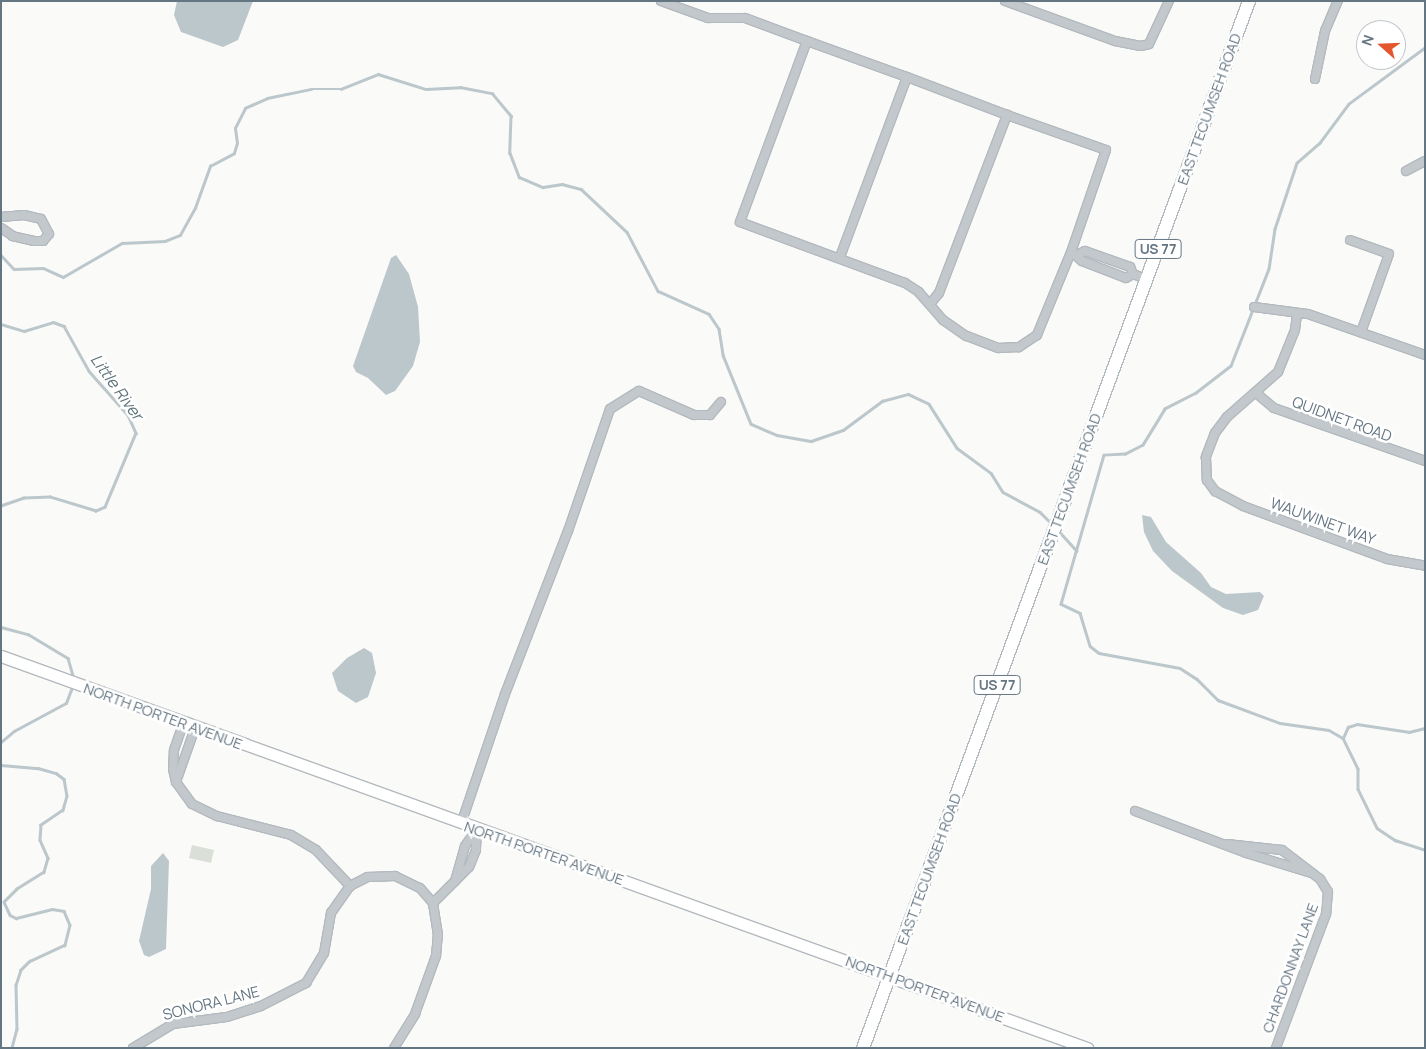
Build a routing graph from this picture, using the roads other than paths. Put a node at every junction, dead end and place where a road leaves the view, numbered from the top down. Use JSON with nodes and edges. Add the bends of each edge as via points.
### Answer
{"nodes":[{"id":1,"x":661,"y":1,"type":"edge"},
{"id":2,"x":1005,"y":1,"type":"edge"},
{"id":3,"x":1169,"y":1,"type":"edge"},
{"id":4,"x":1249,"y":1,"type":"edge"},
{"id":5,"x":1338,"y":1,"type":"edge"},
{"id":6,"x":807,"y":40,"type":"junction"},
{"id":7,"x":906,"y":77,"type":"junction"},
{"id":8,"x":1315,"y":79,"type":"dead end"},
{"id":9,"x":1007,"y":115,"type":"junction"},
{"id":10,"x":1425,"y":161,"type":"edge"},
{"id":11,"x":1406,"y":172,"type":"dead end"},
{"id":12,"x":1,"y":217,"type":"edge"},
{"id":13,"x":1,"y":228,"type":"edge"},
{"id":14,"x":1350,"y":240,"type":"dead end"},
{"id":15,"x":1074,"y":254,"type":"junction"},
{"id":16,"x":840,"y":257,"type":"junction"},
{"id":17,"x":1133,"y":274,"type":"junction"},
{"id":18,"x":1146,"y":279,"type":"junction"},
{"id":19,"x":930,"y":304,"type":"junction"},
{"id":20,"x":1254,"y":307,"type":"dead end"},
{"id":21,"x":1297,"y":314,"type":"junction"},
{"id":22,"x":1361,"y":332,"type":"junction"},
{"id":23,"x":1425,"y":355,"type":"edge"},
{"id":24,"x":1256,"y":393,"type":"junction"},
{"id":25,"x":721,"y":402,"type":"dead end"},
{"id":26,"x":1425,"y":461,"type":"edge"},
{"id":27,"x":1425,"y":566,"type":"edge"},
{"id":28,"x":1,"y":656,"type":"edge"},
{"id":29,"x":183,"y":724,"type":"junction"},
{"id":30,"x":195,"y":728,"type":"junction"},
{"id":31,"x":176,"y":782,"type":"junction"},
{"id":32,"x":1135,"y":811,"type":"dead end"},
{"id":33,"x":461,"y":824,"type":"junction"},
{"id":34,"x":477,"y":829,"type":"junction"},
{"id":35,"x":1227,"y":844,"type":"junction"},
{"id":36,"x":1314,"y":874,"type":"junction"},
{"id":37,"x":455,"y":881,"type":"junction"},
{"id":38,"x":350,"y":886,"type":"junction"},
{"id":39,"x":433,"y":903,"type":"junction"},
{"id":40,"x":890,"y":976,"type":"junction"},
{"id":41,"x":133,"y":1048,"type":"edge"},
{"id":42,"x":394,"y":1048,"type":"edge"},
{"id":43,"x":863,"y":1048,"type":"edge"},
{"id":44,"x":1087,"y":1048,"type":"edge"},
{"id":45,"x":1276,"y":1048,"type":"edge"}],
"edges":[{"from":1,"to":6,"type":"street","via":[[708,18],[745,18]]},
{"from":2,"to":3,"type":"street","via":[[1115,41],[1144,46],[1149,44]]},
{"from":4,"to":18,"type":"main road","name":"EAST TECUMSEH ROAD","number":"US 77"},
{"from":5,"to":8,"type":"street","via":[[1325,31]]},
{"from":6,"to":7,"type":"street"},
{"from":6,"to":16,"type":"street","via":[[740,222]]},
{"from":7,"to":9,"type":"street"},
{"from":7,"to":16,"type":"street"},
{"from":9,"to":15,"type":"street","via":[[1106,150]]},
{"from":9,"to":19,"type":"street","via":[[939,293]]},
{"from":10,"to":11,"type":"street"},
{"from":12,"to":13,"type":"street","via":[[24,215],[41,219],[49,234],[43,241],[34,241],[13,236]]},
{"from":14,"to":22,"type":"street","via":[[1389,254]]},
{"from":15,"to":17,"type":"street","via":[[1082,261],[1126,278]]},
{"from":15,"to":17,"type":"street","via":[[1085,251],[1130,267]]},
{"from":15,"to":19,"type":"street","via":[[1037,335],[1019,347],[998,348],[966,336],[944,320]]},
{"from":16,"to":19,"type":"street","via":[[905,283]]},
{"from":17,"to":18,"type":"street"},
{"from":18,"to":40,"type":"main road","name":"EAST TECUMSEH ROAD","number":"US 77"},
{"from":20,"to":21,"type":"street"},
{"from":21,"to":22,"type":"street","via":[[1308,314]]},
{"from":21,"to":24,"type":"street","via":[[1295,330],[1281,367]]},
{"from":22,"to":23,"type":"street"},
{"from":24,"to":26,"type":"street","name":"QUIDNET ROAD","via":[[1274,408]]},
{"from":24,"to":27,"type":"street","name":"WAUWINET WAY","via":[[1227,417],[1212,440],[1206,474],[1215,491],[1243,506],[1387,559]]},
{"from":25,"to":33,"type":"street","via":[[710,415],[694,415],[639,391],[610,409],[568,531],[505,694]]},
{"from":28,"to":29,"type":"street","name":"NORTH PORTER AVENUE"},
{"from":29,"to":30,"type":"street","name":"NORTH PORTER AVENUE"},
{"from":29,"to":31,"type":"street","via":[[174,750]]},
{"from":30,"to":31,"type":"street"},
{"from":30,"to":33,"type":"street","name":"NORTH PORTER AVENUE"},
{"from":31,"to":38,"type":"street","via":[[202,810],[291,835],[316,850]]},
{"from":32,"to":35,"type":"street","name":"CHARDONNAY LANE"},
{"from":33,"to":34,"type":"street","name":"NORTH PORTER AVENUE"},
{"from":34,"to":37,"type":"street","via":[[464,846]]},
{"from":34,"to":37,"type":"street","via":[[476,850],[469,867]]},
{"from":34,"to":40,"type":"street","name":"NORTH PORTER AVENUE"},
{"from":35,"to":36,"type":"street","name":"CHARDONNAY LANE","via":[[1296,871]]},
{"from":35,"to":36,"type":"street","name":"CHARDONNAY LANE","via":[[1282,850]]},
{"from":36,"to":45,"type":"street","name":"CHARDONNAY LANE","via":[[1326,886],[1328,906]]},
{"from":37,"to":39,"type":"street"},
{"from":38,"to":39,"type":"street","via":[[368,877],[395,876],[420,888]]},
{"from":38,"to":41,"type":"street","name":"SONORA LANE","via":[[331,913],[324,954],[306,982],[261,1006],[228,1016],[173,1024]]},
{"from":39,"to":42,"type":"street","via":[[438,935],[436,956],[415,1014]]},
{"from":40,"to":43,"type":"main road","number":"US 77"},
{"from":40,"to":44,"type":"street","name":"NORTH PORTER AVENUE"}]}
